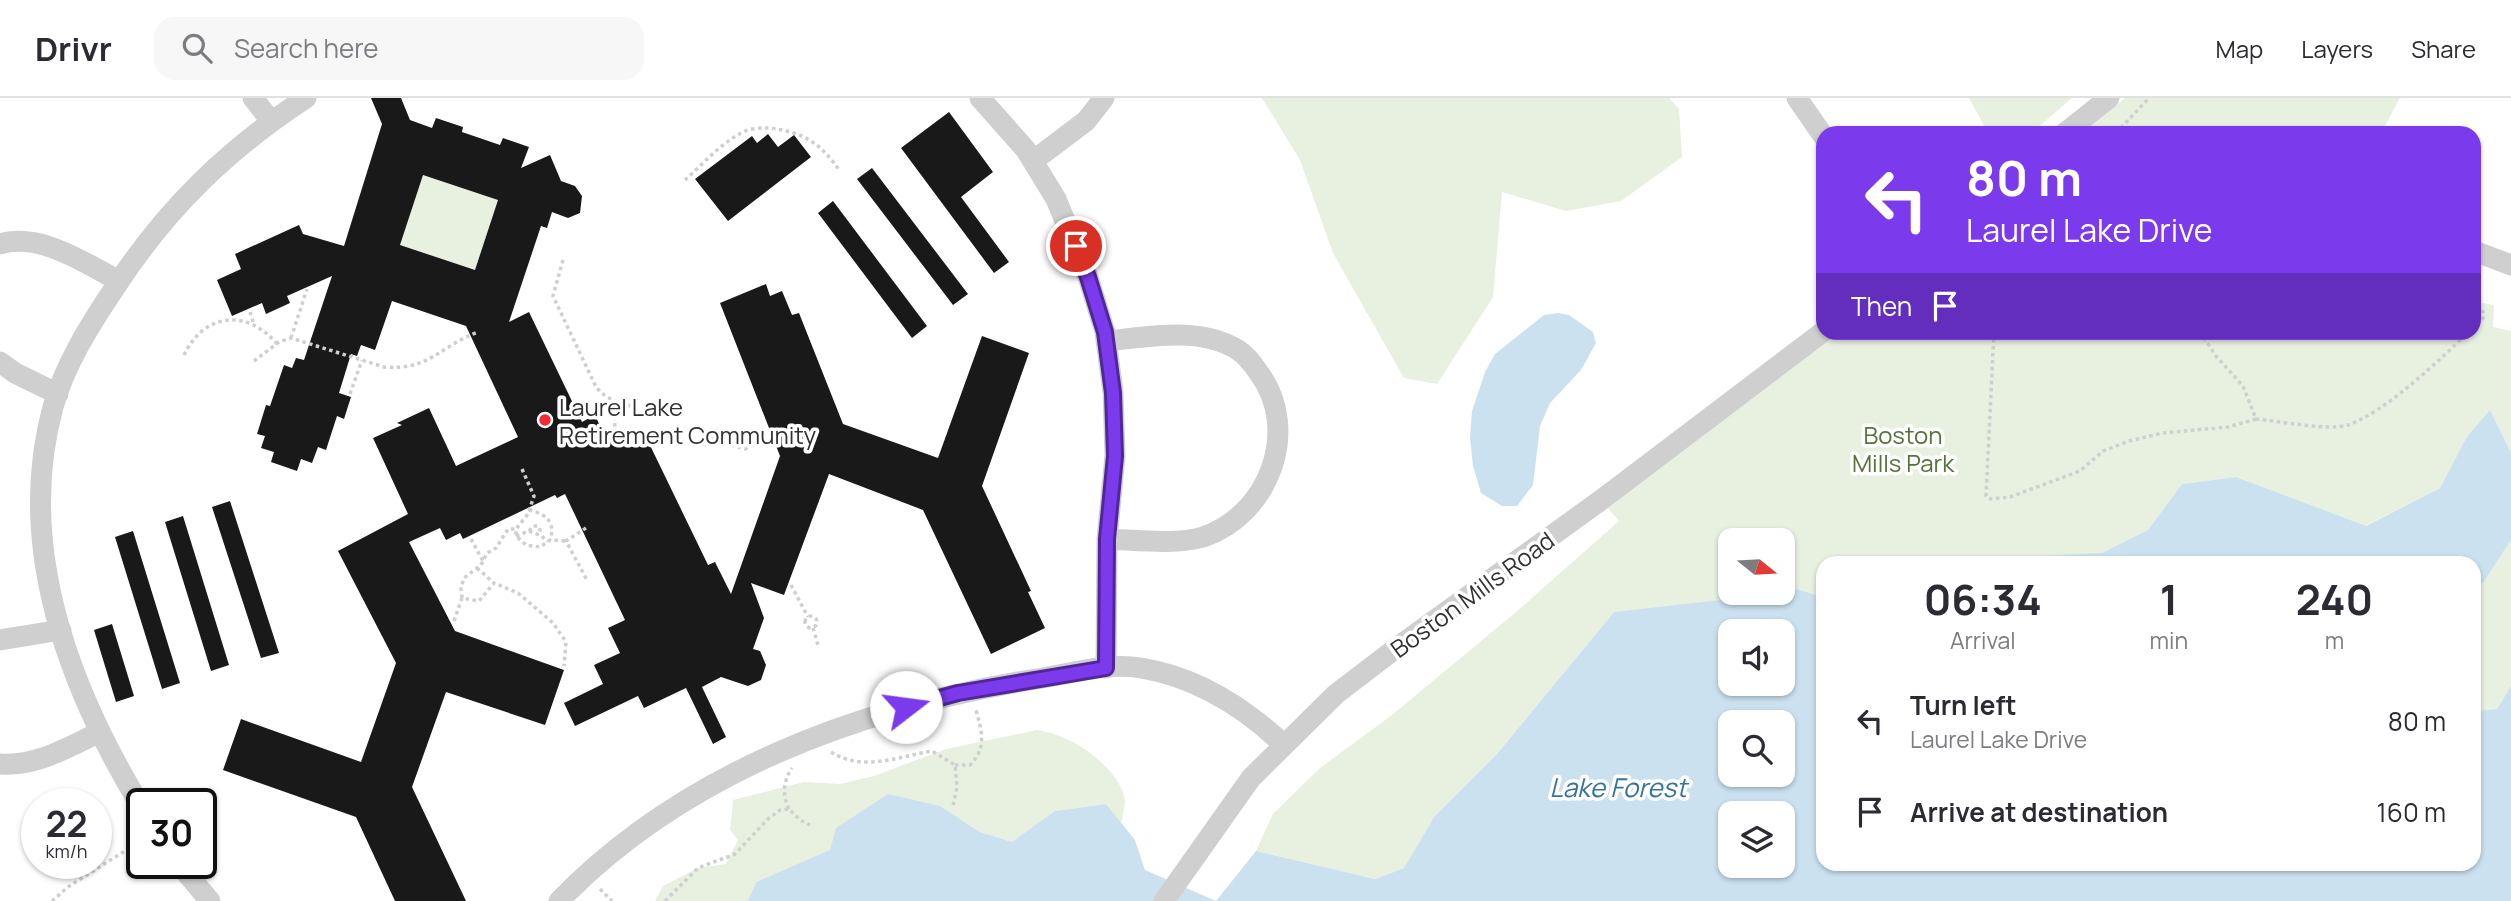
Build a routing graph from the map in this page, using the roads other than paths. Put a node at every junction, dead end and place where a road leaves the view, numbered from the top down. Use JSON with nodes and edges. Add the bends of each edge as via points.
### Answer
{"nodes":[{"id":1,"x":254,"y":98,"type":"edge"},
{"id":2,"x":306,"y":98,"type":"edge"},
{"id":3,"x":980,"y":98,"type":"edge"},
{"id":4,"x":1104,"y":98,"type":"edge"},
{"id":5,"x":1797,"y":98,"type":"edge"},
{"id":6,"x":2109,"y":98,"type":"edge"},
{"id":7,"x":271,"y":121,"type":"junction"},
{"id":8,"x":1816,"y":126,"type":"edge"},
{"id":9,"x":2074,"y":126,"type":"edge"},
{"id":10,"x":1033,"y":161,"type":"junction"},
{"id":11,"x":0,"y":244,"type":"edge"},
{"id":12,"x":2481,"y":254,"type":"edge"},
{"id":13,"x":2511,"y":265,"type":"edge"},
{"id":14,"x":119,"y":281,"type":"junction"},
{"id":15,"x":1816,"y":337,"type":"edge"},
{"id":16,"x":1107,"y":341,"type":"junction"},
{"id":17,"x":0,"y":362,"type":"edge"},
{"id":18,"x":58,"y":394,"type":"junction"},
{"id":19,"x":1107,"y":539,"type":"junction"},
{"id":20,"x":61,"y":630,"type":"junction"},
{"id":21,"x":0,"y":640,"type":"edge"},
{"id":22,"x":1106,"y":668,"type":"junction"},
{"id":23,"x":100,"y":732,"type":"junction"},
{"id":24,"x":1284,"y":745,"type":"junction"},
{"id":25,"x":0,"y":764,"type":"edge"},
{"id":26,"x":131,"y":788,"type":"edge"},
{"id":27,"x":191,"y":879,"type":"edge"},
{"id":28,"x":210,"y":901,"type":"edge"},
{"id":29,"x":559,"y":901,"type":"edge"},
{"id":30,"x":1164,"y":901,"type":"edge"}],
"edges":[{"from":1,"to":7,"type":"street"},
{"from":2,"to":7,"type":"street"},
{"from":3,"to":10,"type":"street"},
{"from":4,"to":10,"type":"street","via":[[1086,121]]},
{"from":5,"to":8,"type":"street"},
{"from":6,"to":9,"type":"street"},
{"from":7,"to":14,"type":"street","via":[[190,192]]},
{"from":10,"to":16,"type":"street","via":[[1066,221]]},
{"from":11,"to":14,"type":"street","via":[[11,240],[37,243]]},
{"from":12,"to":13,"type":"street"},
{"from":14,"to":18,"type":"street","via":[[94,319]]},
{"from":15,"to":24,"type":"street","name":"Boston Mills Road","via":[[1336,694]]},
{"from":16,"to":19,"type":"street","via":[[1115,456]]},
{"from":16,"to":19,"type":"street","via":[[1193,336],[1238,350],[1269,387],[1277,406],[1279,434],[1275,462],[1260,491],[1242,514],[1223,528],[1201,538]]},
{"from":17,"to":18,"type":"street"},
{"from":18,"to":20,"type":"street","via":[[39,488],[45,569]]},
{"from":19,"to":22,"type":"street"},
{"from":20,"to":21,"type":"street"},
{"from":20,"to":23,"type":"street"},
{"from":22,"to":24,"type":"street","via":[[1140,668],[1186,681],[1216,694]]},
{"from":22,"to":29,"type":"street","via":[[970,691],[880,713],[813,738],[741,770],[651,824],[610,853]]},
{"from":23,"to":25,"type":"street","via":[[45,758]]},
{"from":23,"to":26,"type":"street"},
{"from":24,"to":30,"type":"street","name":"Boston Mills Road","via":[[1251,778]]},
{"from":27,"to":28,"type":"street"}]}
